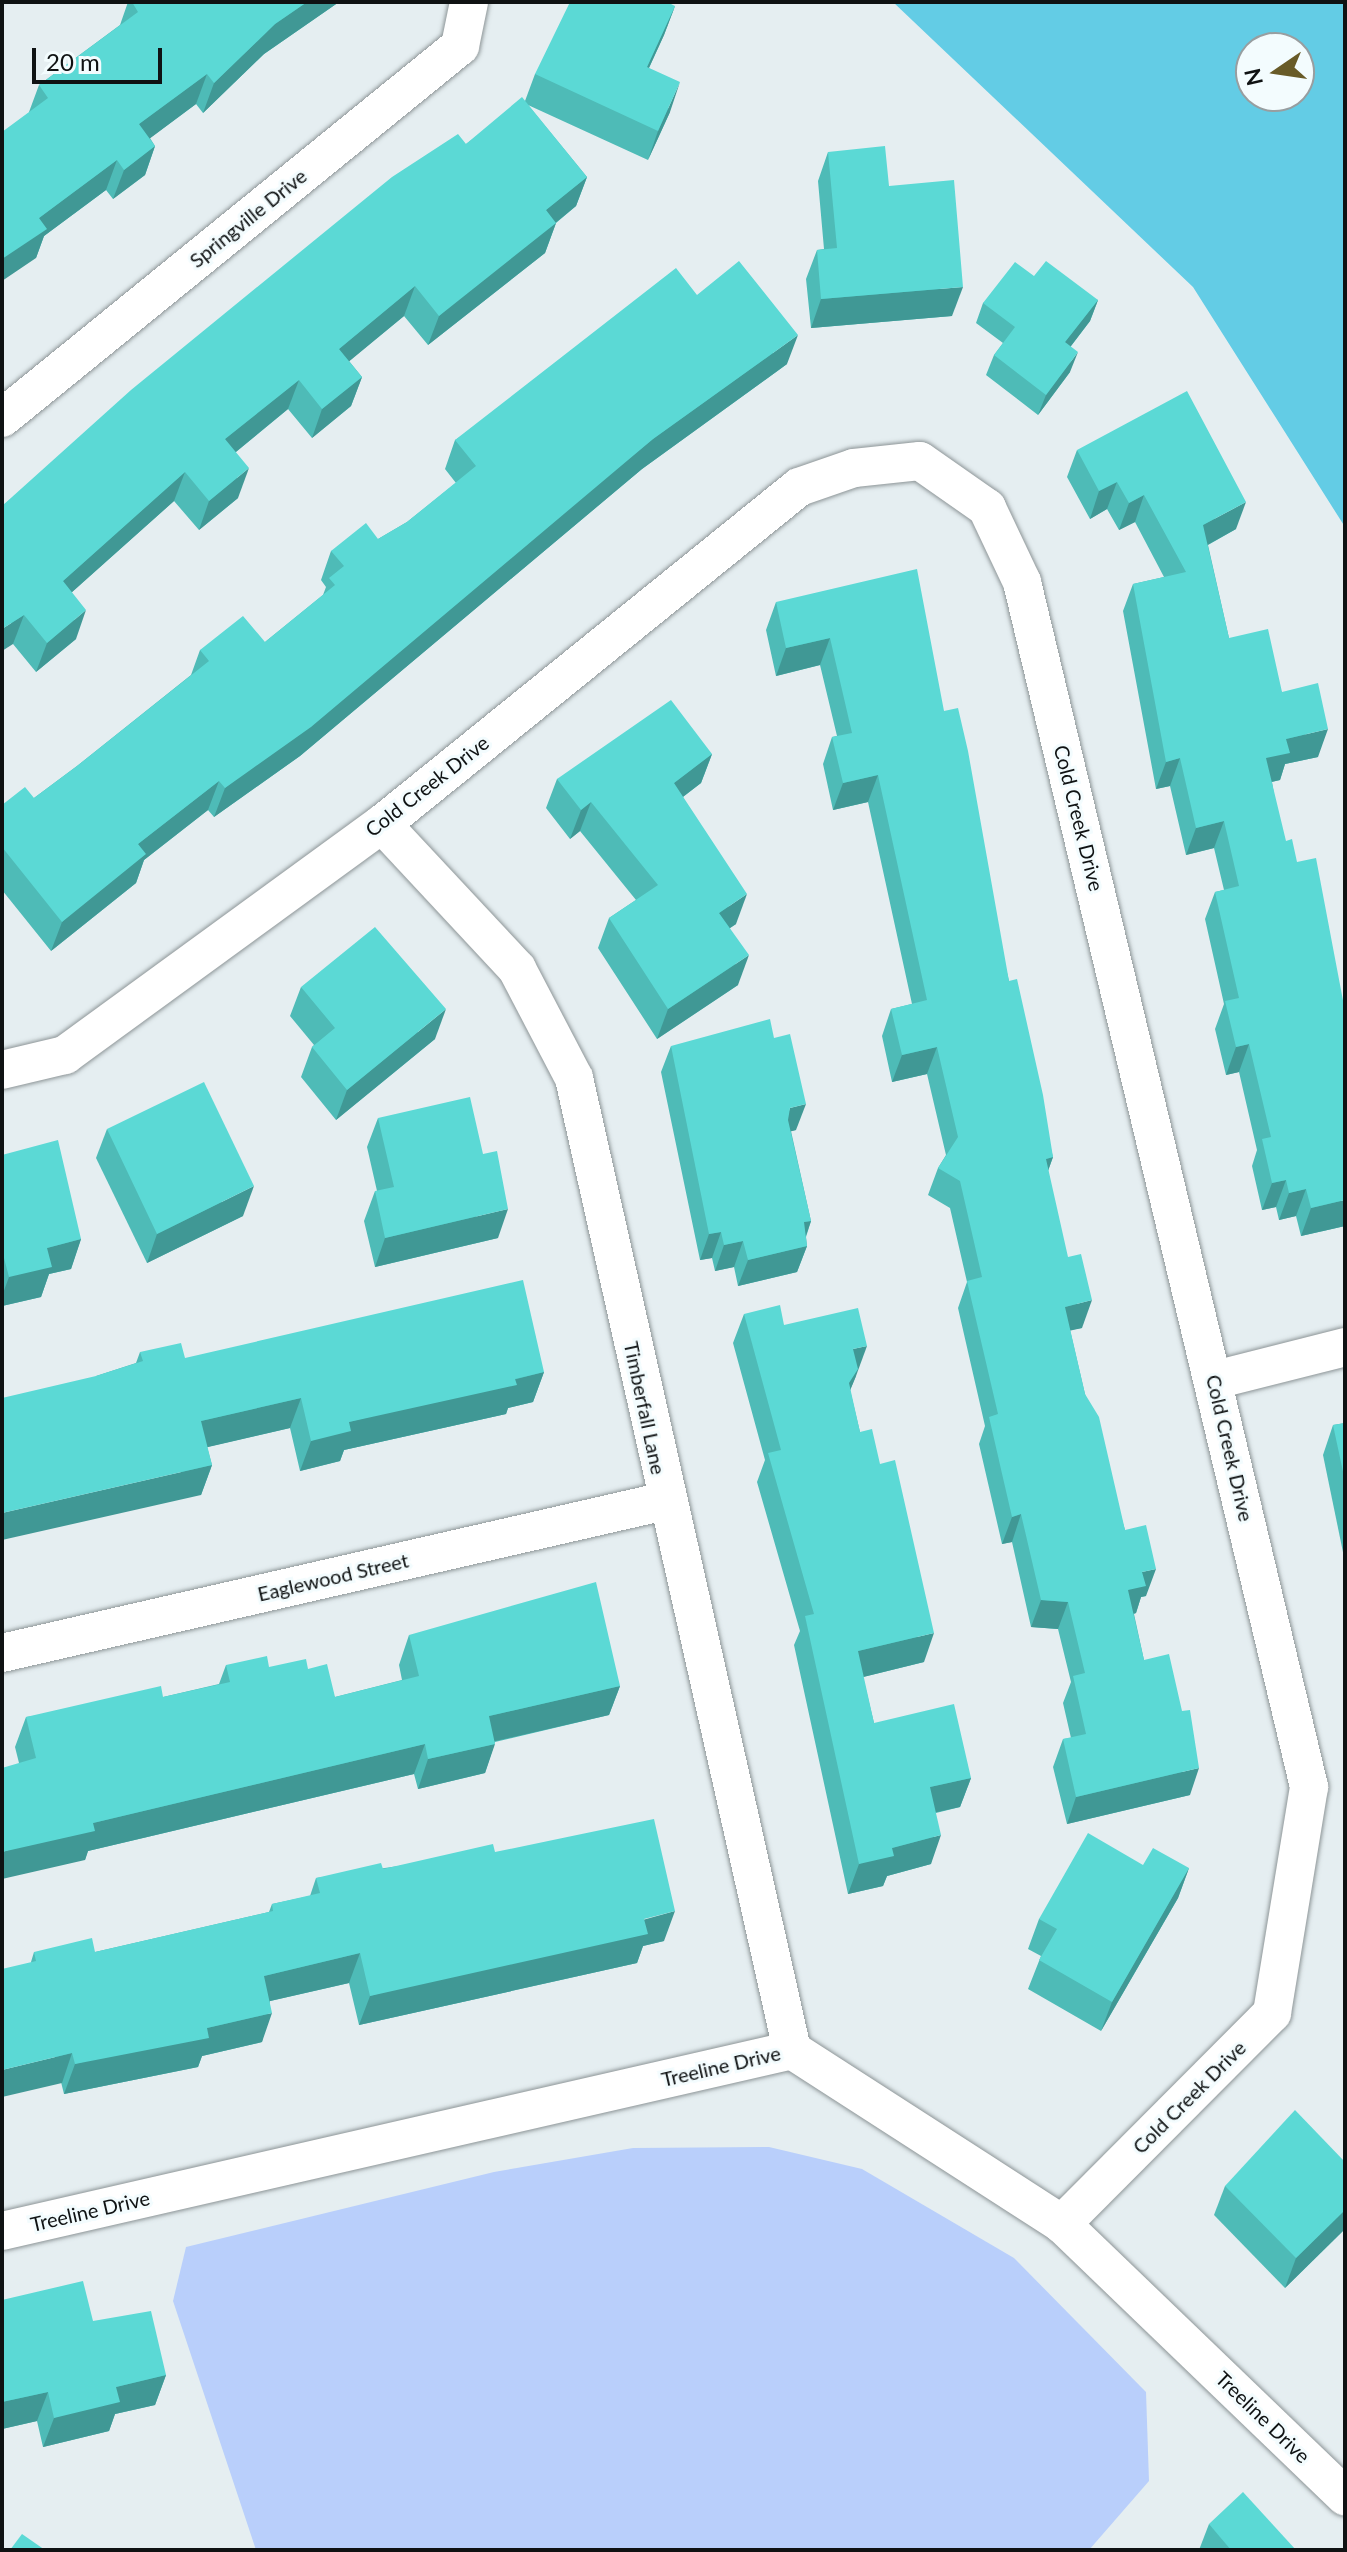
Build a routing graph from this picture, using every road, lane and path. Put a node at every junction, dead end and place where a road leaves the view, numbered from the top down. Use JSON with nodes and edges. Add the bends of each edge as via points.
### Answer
{"nodes":[{"id":1,"x":469,"y":2,"type":"edge"},
{"id":2,"x":2,"y":418,"type":"edge"},
{"id":3,"x":382,"y":824,"type":"junction"},
{"id":4,"x":2,"y":1070,"type":"edge"},
{"id":5,"x":1345,"y":1347,"type":"edge"},
{"id":6,"x":1215,"y":1380,"type":"junction"},
{"id":7,"x":665,"y":1501,"type":"junction"},
{"id":8,"x":2,"y":1653,"type":"edge"},
{"id":9,"x":792,"y":2050,"type":"junction"},
{"id":10,"x":1062,"y":2224,"type":"junction"},
{"id":11,"x":2,"y":2231,"type":"edge"},
{"id":12,"x":1345,"y":2496,"type":"edge"}],
"edges":[{"from":1,"to":2,"type":"street","name":"Springville Drive","via":[[460,46]]},
{"from":3,"to":4,"type":"street","name":"Cold Creek Drive","via":[[65,1055]]},
{"from":3,"to":6,"type":"street","name":"Cold Creek Drive","via":[[799,487],[854,468],[920,461],[987,508],[1022,582]]},
{"from":3,"to":7,"type":"street","name":"Timberfall Lane","via":[[517,969],[574,1078]]},
{"from":5,"to":6,"type":"street"},
{"from":6,"to":10,"type":"street","name":"Cold Creek Drive","via":[[1309,1787],[1272,2013]]},
{"from":7,"to":8,"type":"street","name":"Eaglewood Street"},
{"from":7,"to":9,"type":"street","name":"Timberfall Lane"},
{"from":9,"to":10,"type":"street","name":"Treeline Drive"},
{"from":9,"to":11,"type":"street","name":"Treeline Drive"},
{"from":10,"to":12,"type":"street","name":"Treeline Drive"}]}
